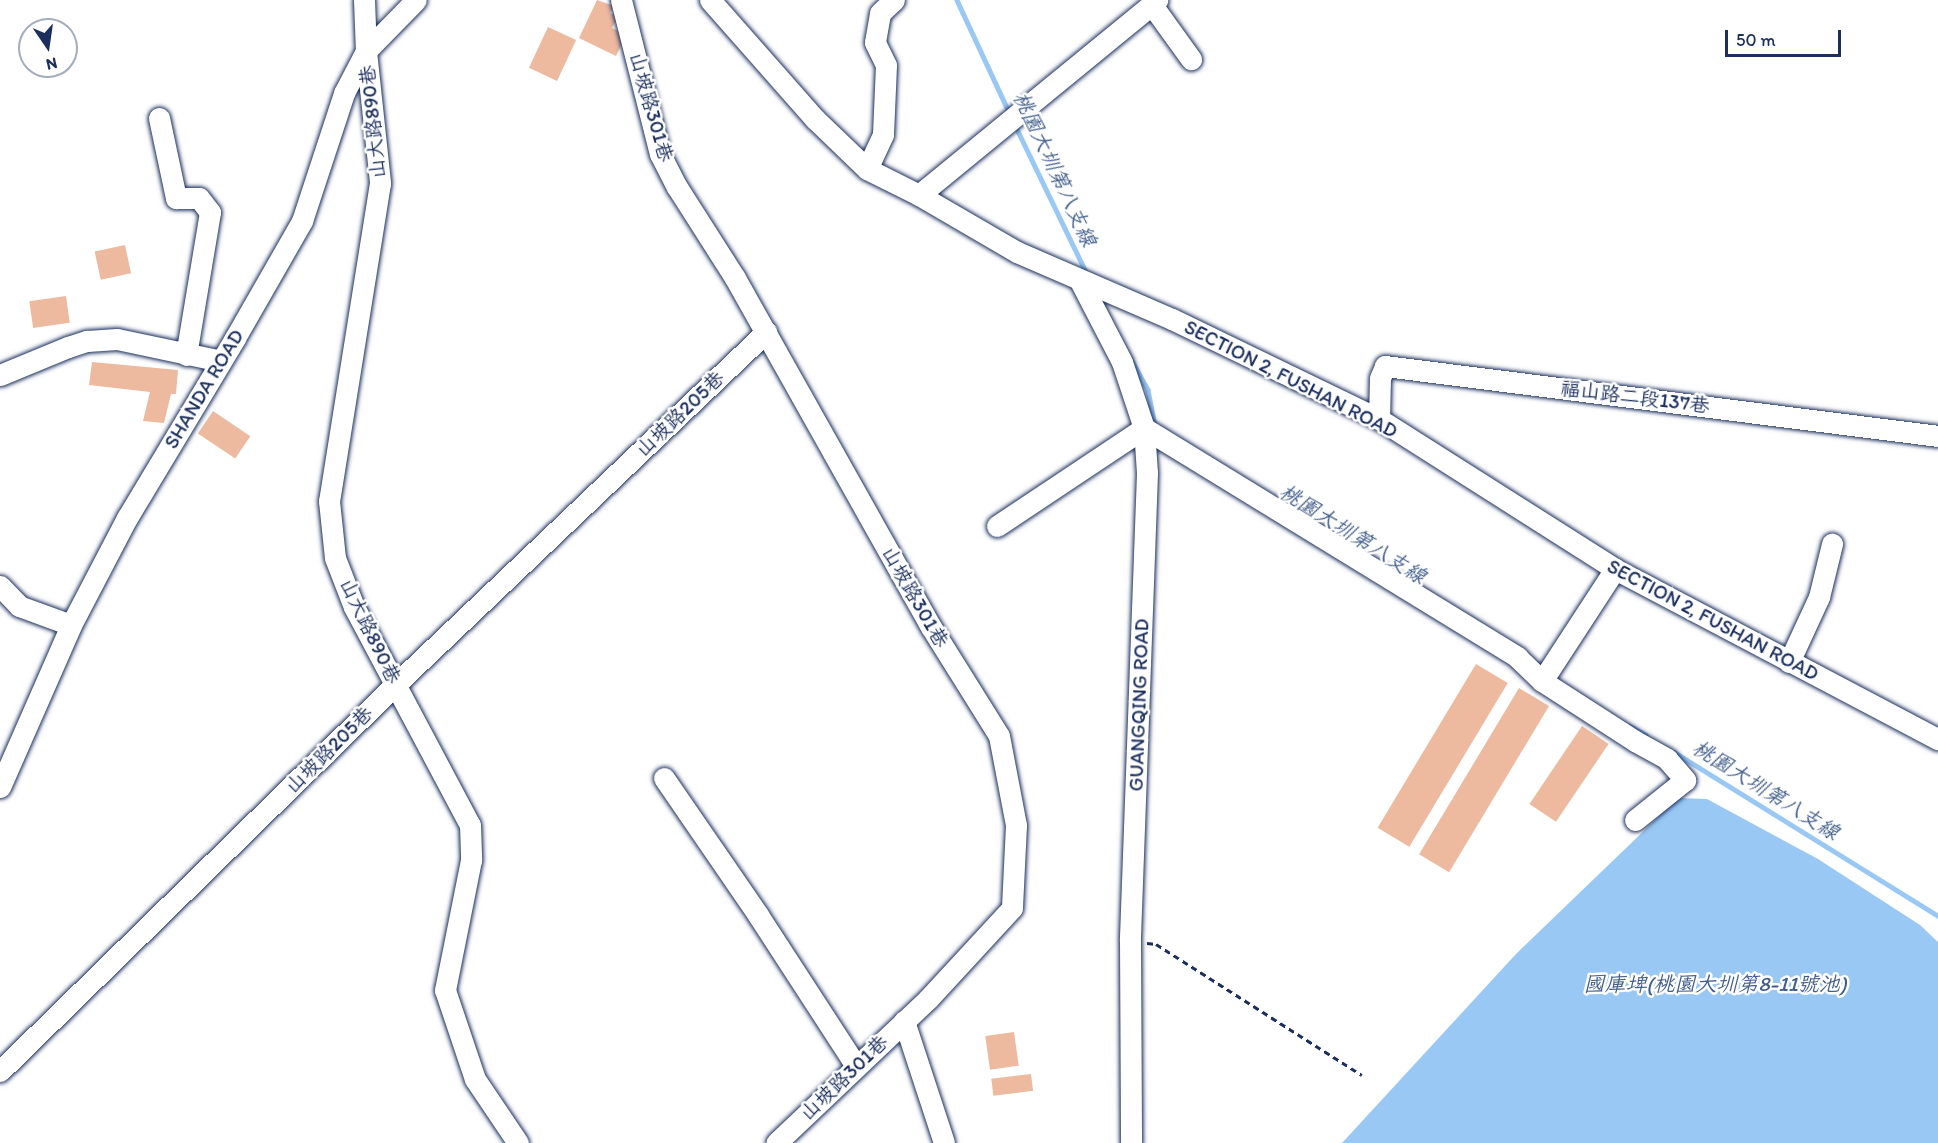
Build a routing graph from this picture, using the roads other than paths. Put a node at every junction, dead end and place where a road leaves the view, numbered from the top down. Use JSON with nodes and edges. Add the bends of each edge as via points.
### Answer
{"nodes":[{"id":1,"x":364,"y":0,"type":"edge"},
{"id":2,"x":416,"y":0,"type":"edge"},
{"id":3,"x":621,"y":0,"type":"edge"},
{"id":4,"x":710,"y":0,"type":"edge"},
{"id":5,"x":894,"y":0,"type":"edge"},
{"id":6,"x":1155,"y":2,"type":"edge"},
{"id":7,"x":366,"y":51,"type":"junction"},
{"id":8,"x":1191,"y":59,"type":"dead end"},
{"id":9,"x":159,"y":118,"type":"dead end"},
{"id":10,"x":867,"y":169,"type":"junction"},
{"id":11,"x":919,"y":195,"type":"junction"},
{"id":12,"x":1080,"y":281,"type":"junction"},
{"id":13,"x":766,"y":332,"type":"junction"},
{"id":14,"x":186,"y":355,"type":"junction"},
{"id":15,"x":221,"y":361,"type":"junction"},
{"id":16,"x":0,"y":375,"type":"edge"},
{"id":17,"x":1379,"y":419,"type":"junction"},
{"id":18,"x":1144,"y":428,"type":"junction"},
{"id":19,"x":1938,"y":436,"type":"edge"},
{"id":20,"x":997,"y":526,"type":"dead end"},
{"id":21,"x":1832,"y":544,"type":"dead end"},
{"id":22,"x":1616,"y":569,"type":"junction"},
{"id":23,"x":0,"y":586,"type":"edge"},
{"id":24,"x":71,"y":625,"type":"junction"},
{"id":25,"x":1789,"y":662,"type":"junction"},
{"id":26,"x":1542,"y":681,"type":"junction"},
{"id":27,"x":396,"y":684,"type":"junction"},
{"id":28,"x":1938,"y":739,"type":"edge"},
{"id":29,"x":664,"y":778,"type":"dead end"},
{"id":30,"x":0,"y":787,"type":"edge"},
{"id":31,"x":1635,"y":820,"type":"dead end"},
{"id":32,"x":904,"y":1021,"type":"junction"},
{"id":33,"x":856,"y":1066,"type":"junction"},
{"id":34,"x":0,"y":1071,"type":"edge"},
{"id":35,"x":518,"y":1143,"type":"edge"},
{"id":36,"x":776,"y":1143,"type":"edge"},
{"id":37,"x":944,"y":1143,"type":"edge"},
{"id":38,"x":1131,"y":1143,"type":"edge"}],
"edges":[{"from":1,"to":7,"type":"street","name":"山大路890巷"},
{"from":2,"to":7,"type":"street","name":"SHANDA ROAD"},
{"from":3,"to":13,"type":"street","name":"山坡路301巷","via":[[660,154]]},
{"from":4,"to":10,"type":"street","name":"SECTION 2, FUSHAN ROAD","via":[[815,118]]},
{"from":5,"to":10,"type":"street","via":[[880,13],[875,42],[886,65],[883,134]]},
{"from":6,"to":8,"type":"street"},
{"from":6,"to":11,"type":"street"},
{"from":7,"to":15,"type":"street","name":"SHANDA ROAD","via":[[344,93],[302,221]]},
{"from":7,"to":27,"type":"street","name":"山大路890巷","via":[[380,183],[329,501],[335,558],[354,607]]},
{"from":9,"to":14,"type":"street","via":[[176,198],[199,198],[210,212]]},
{"from":10,"to":11,"type":"street","name":"SECTION 2, FUSHAN ROAD"},
{"from":11,"to":12,"type":"street","name":"SECTION 2, FUSHAN ROAD","via":[[1017,252]]},
{"from":12,"to":17,"type":"street","name":"SECTION 2, FUSHAN ROAD","via":[[1172,319]]},
{"from":12,"to":18,"type":"street","name":"GUANGQING ROAD","via":[[1122,362]]},
{"from":13,"to":27,"type":"street","name":"山坡路205巷"},
{"from":13,"to":32,"type":"street","name":"山坡路301巷","via":[[931,627],[999,736],[1016,825],[1012,908]]},
{"from":14,"to":15,"type":"street"},
{"from":14,"to":16,"type":"street","via":[[117,339],[87,341]]},
{"from":15,"to":24,"type":"street","name":"SHANDA ROAD","via":[[127,518]]},
{"from":17,"to":19,"type":"street","name":"福山路二段137巷","via":[[1380,378],[1385,366]]},
{"from":17,"to":22,"type":"street","name":"SECTION 2, FUSHAN ROAD"},
{"from":18,"to":20,"type":"street"},
{"from":18,"to":26,"type":"street","via":[[1517,657]]},
{"from":18,"to":38,"type":"street","name":"GUANGQING ROAD","via":[[1147,473],[1130,941]]},
{"from":21,"to":25,"type":"street","via":[[1819,597]]},
{"from":22,"to":25,"type":"street","name":"SECTION 2, FUSHAN ROAD"},
{"from":22,"to":26,"type":"street"},
{"from":23,"to":24,"type":"street","via":[[19,606]]},
{"from":24,"to":30,"type":"street","name":"SHANDA ROAD"},
{"from":25,"to":28,"type":"street","name":"SECTION 2, FUSHAN ROAD"},
{"from":26,"to":31,"type":"street","via":[[1667,759],[1685,780]]},
{"from":27,"to":34,"type":"street","name":"山坡路205巷"},
{"from":27,"to":35,"type":"street","name":"山大路890巷","via":[[470,825],[471,860],[445,990],[475,1079]]},
{"from":29,"to":33,"type":"street"},
{"from":32,"to":33,"type":"street","name":"山坡路301巷"},
{"from":32,"to":37,"type":"street"},
{"from":33,"to":36,"type":"street","name":"山坡路301巷"}]}
